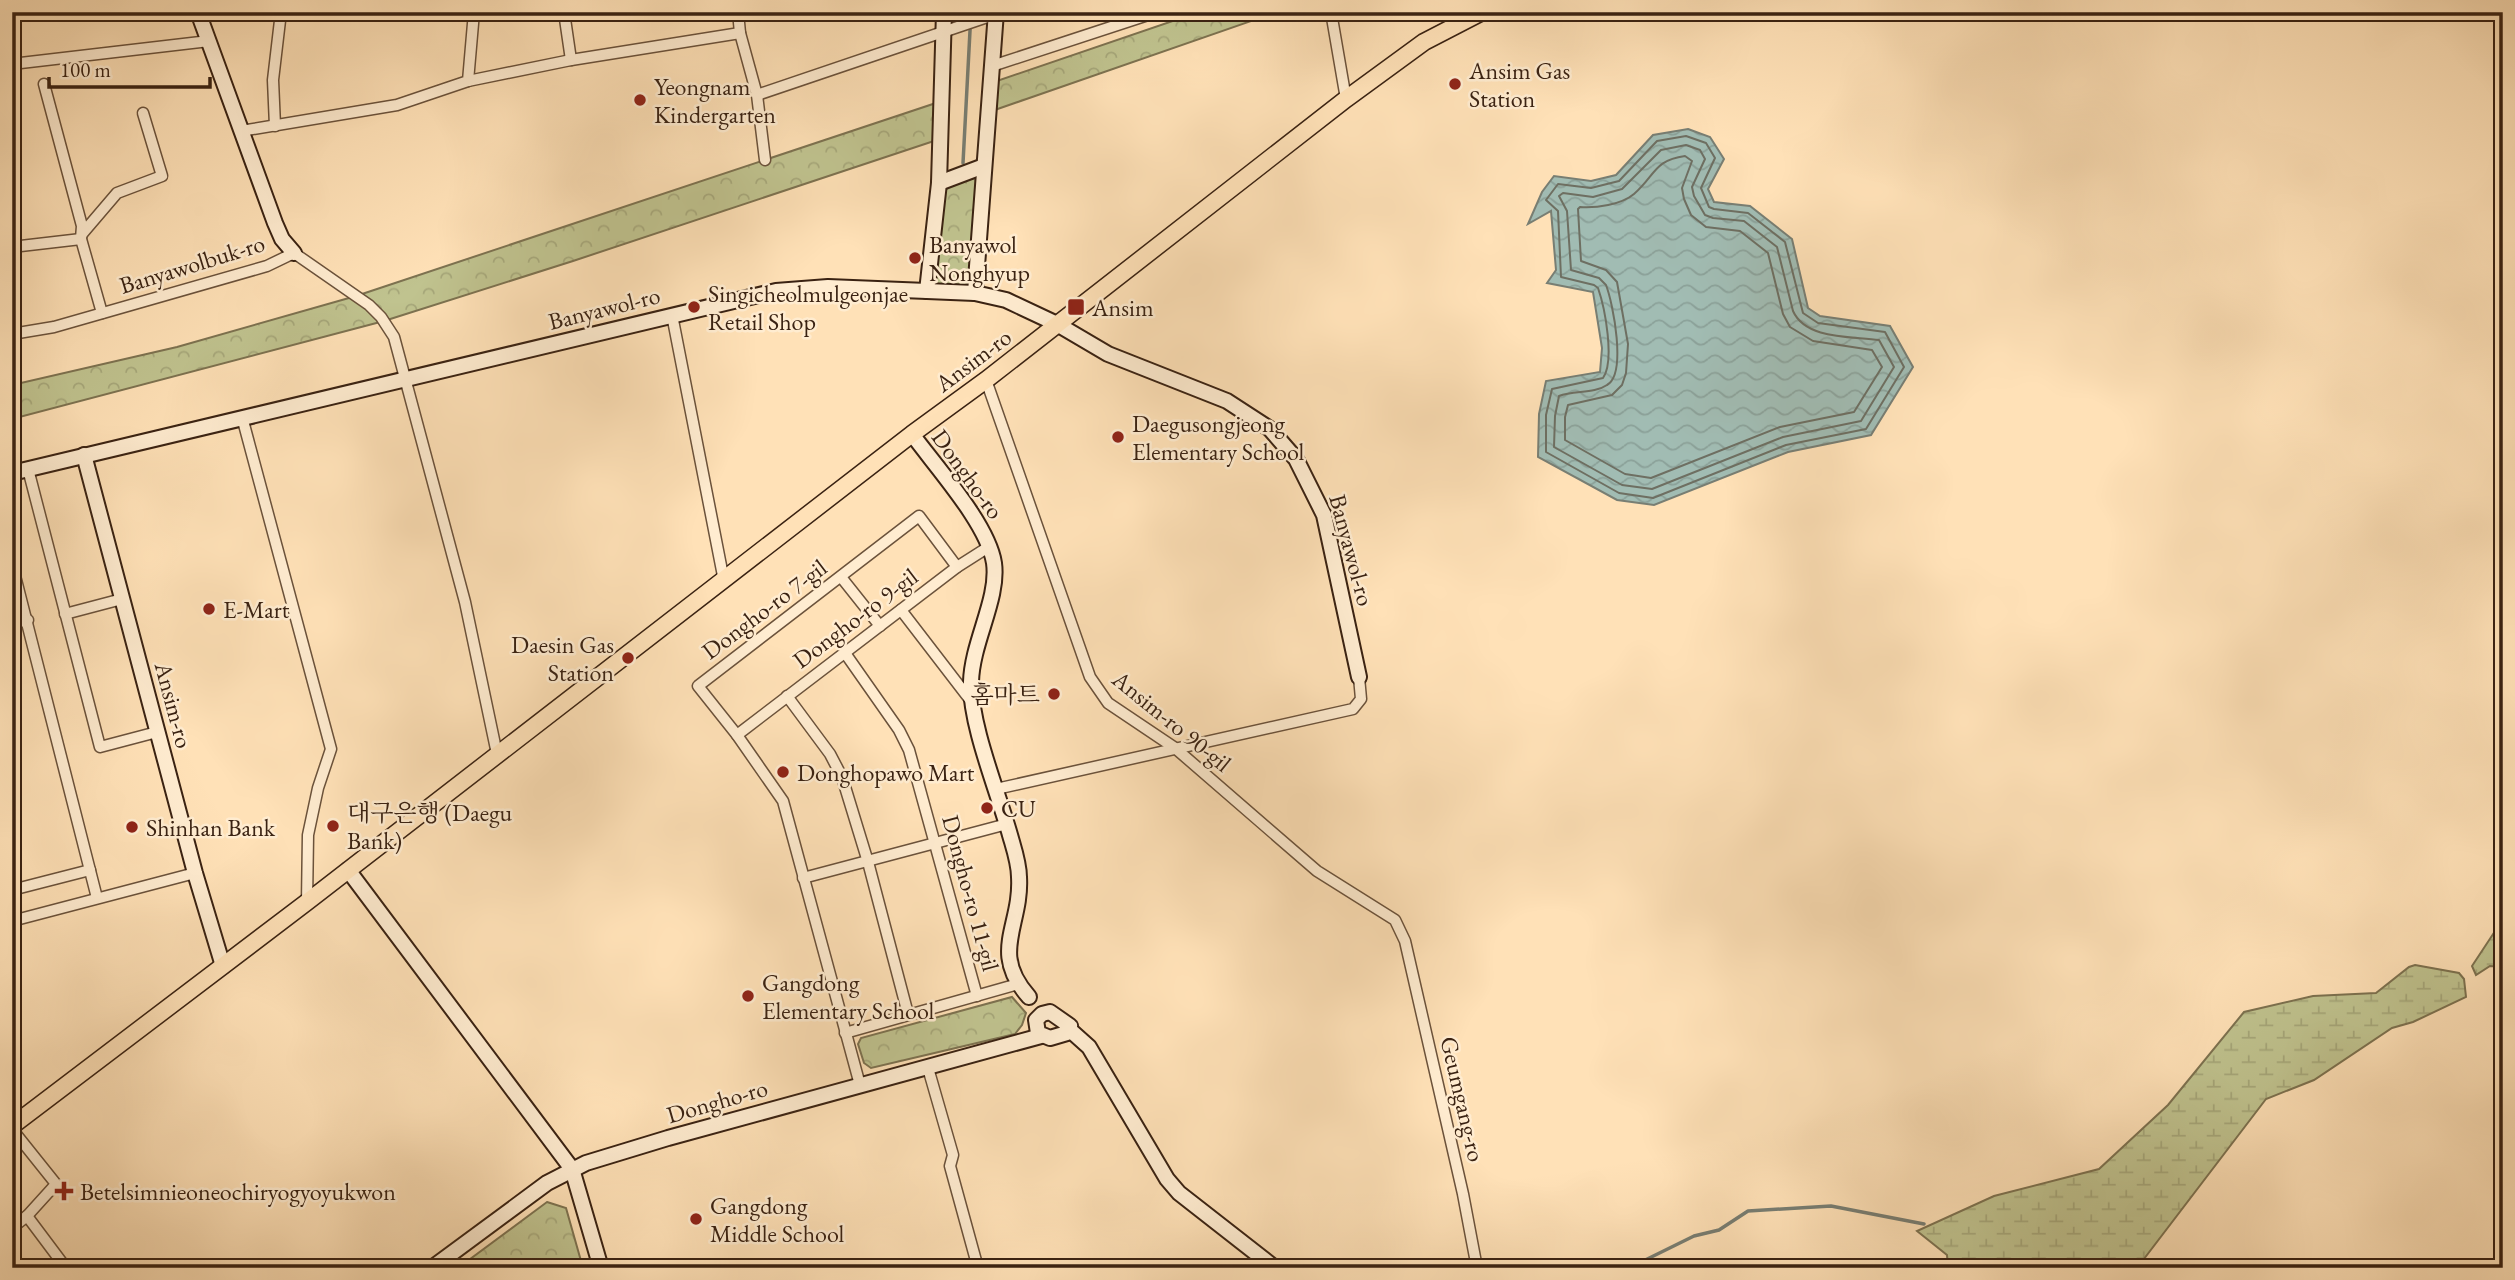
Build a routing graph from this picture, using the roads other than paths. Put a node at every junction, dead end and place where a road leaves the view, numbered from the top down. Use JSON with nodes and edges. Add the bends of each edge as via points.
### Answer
{"nodes":[{"id":1,"x":198,"y":12,"type":"edge"},
{"id":2,"x":281,"y":12,"type":"edge"},
{"id":3,"x":474,"y":12,"type":"edge"},
{"id":4,"x":564,"y":12,"type":"edge"},
{"id":5,"x":738,"y":12,"type":"edge"},
{"id":6,"x":944,"y":12,"type":"edge"},
{"id":7,"x":1157,"y":12,"type":"edge"},
{"id":8,"x":1331,"y":12,"type":"edge"},
{"id":9,"x":1482,"y":12,"type":"edge"},
{"id":10,"x":998,"y":13,"type":"edge"},
{"id":11,"x":944,"y":32,"type":"junction"},
{"id":12,"x":740,"y":33,"type":"junction"},
{"id":13,"x":209,"y":41,"type":"junction"},
{"id":14,"x":571,"y":60,"type":"junction"},
{"id":15,"x":12,"y":64,"type":"edge"},
{"id":16,"x":992,"y":65,"type":"junction"},
{"id":17,"x":468,"y":81,"type":"junction"},
{"id":18,"x":44,"y":84,"type":"dead end"},
{"id":19,"x":757,"y":95,"type":"junction"},
{"id":20,"x":1346,"y":99,"type":"junction"},
{"id":21,"x":143,"y":113,"type":"dead end"},
{"id":22,"x":275,"y":126,"type":"junction"},
{"id":23,"x":241,"y":131,"type":"junction"},
{"id":24,"x":765,"y":160,"type":"dead end"},
{"id":25,"x":984,"y":166,"type":"junction"},
{"id":26,"x":939,"y":183,"type":"junction"},
{"id":27,"x":81,"y":237,"type":"junction"},
{"id":28,"x":12,"y":247,"type":"edge"},
{"id":29,"x":294,"y":253,"type":"junction"},
{"id":30,"x":927,"y":290,"type":"junction"},
{"id":31,"x":975,"y":293,"type":"junction"},
{"id":32,"x":102,"y":313,"type":"junction"},
{"id":33,"x":672,"y":315,"type":"junction"},
{"id":34,"x":1057,"y":324,"type":"junction"},
{"id":35,"x":12,"y":334,"type":"edge"},
{"id":36,"x":406,"y":379,"type":"junction"},
{"id":37,"x":986,"y":380,"type":"junction"},
{"id":38,"x":242,"y":417,"type":"junction"},
{"id":39,"x":912,"y":434,"type":"junction"},
{"id":40,"x":84,"y":456,"type":"junction"},
{"id":41,"x":28,"y":469,"type":"junction"},
{"id":42,"x":12,"y":473,"type":"edge"},
{"id":43,"x":990,"y":546,"type":"junction"},
{"id":44,"x":12,"y":564,"type":"edge"},
{"id":45,"x":957,"y":567,"type":"junction"},
{"id":46,"x":841,"y":577,"type":"junction"},
{"id":47,"x":724,"y":581,"type":"junction"},
{"id":48,"x":122,"y":599,"type":"junction"},
{"id":49,"x":901,"y":610,"type":"junction"},
{"id":50,"x":65,"y":614,"type":"junction"},
{"id":51,"x":27,"y":620,"type":"junction"},
{"id":52,"x":12,"y":624,"type":"edge"},
{"id":53,"x":880,"y":626,"type":"junction"},
{"id":54,"x":845,"y":653,"type":"junction"},
{"id":55,"x":1359,"y":677,"type":"joint"},
{"id":56,"x":787,"y":696,"type":"junction"},
{"id":57,"x":972,"y":704,"type":"junction"},
{"id":58,"x":157,"y":732,"type":"junction"},
{"id":59,"x":737,"y":735,"type":"junction"},
{"id":60,"x":1175,"y":748,"type":"junction"},
{"id":61,"x":498,"y":754,"type":"junction"},
{"id":62,"x":996,"y":789,"type":"junction"},
{"id":63,"x":1007,"y":824,"type":"junction"},
{"id":64,"x":935,"y":842,"type":"junction"},
{"id":65,"x":868,"y":862,"type":"junction"},
{"id":66,"x":90,"y":870,"type":"junction"},
{"id":67,"x":348,"y":870,"type":"junction"},
{"id":68,"x":195,"y":873,"type":"junction"},
{"id":69,"x":803,"y":878,"type":"junction"},
{"id":70,"x":12,"y":890,"type":"edge"},
{"id":71,"x":97,"y":898,"type":"junction"},
{"id":72,"x":307,"y":902,"type":"junction"},
{"id":73,"x":12,"y":920,"type":"edge"},
{"id":74,"x":1405,"y":941,"type":"joint"},
{"id":75,"x":223,"y":966,"type":"junction"},
{"id":76,"x":1018,"y":984,"type":"junction"},
{"id":77,"x":977,"y":996,"type":"junction"},
{"id":78,"x":908,"y":1014,"type":"junction"},
{"id":79,"x":1044,"y":1014,"type":"junction"},
{"id":80,"x":1070,"y":1030,"type":"junction"},
{"id":81,"x":845,"y":1033,"type":"junction"},
{"id":82,"x":1041,"y":1036,"type":"junction"},
{"id":83,"x":928,"y":1068,"type":"junction"},
{"id":84,"x":860,"y":1085,"type":"junction"},
{"id":85,"x":12,"y":1127,"type":"edge"},
{"id":86,"x":572,"y":1169,"type":"junction"},
{"id":87,"x":27,"y":1216,"type":"junction"},
{"id":88,"x":12,"y":1228,"type":"edge"},
{"id":89,"x":66,"y":1268,"type":"edge"},
{"id":90,"x":432,"y":1268,"type":"edge"},
{"id":91,"x":601,"y":1268,"type":"edge"},
{"id":92,"x":978,"y":1268,"type":"edge"},
{"id":93,"x":1275,"y":1268,"type":"edge"},
{"id":94,"x":1477,"y":1268,"type":"edge"}],
"edges":[{"from":1,"to":13,"type":"street"},
{"from":2,"to":22,"type":"street","via":[[273,80]]},
{"from":3,"to":17,"type":"street"},
{"from":4,"to":14,"type":"street"},
{"from":5,"to":12,"type":"street"},
{"from":6,"to":11,"type":"street"},
{"from":7,"to":16,"type":"street"},
{"from":8,"to":20,"type":"street"},
{"from":9,"to":20,"type":"main road","name":"Ansim-ro","via":[[1424,42]]},
{"from":10,"to":11,"type":"street"},
{"from":10,"to":16,"type":"street"},
{"from":11,"to":19,"type":"street"},
{"from":11,"to":26,"type":"street"},
{"from":12,"to":14,"type":"street"},
{"from":12,"to":19,"type":"street"},
{"from":13,"to":15,"type":"street"},
{"from":13,"to":23,"type":"street"},
{"from":14,"to":17,"type":"street"},
{"from":16,"to":25,"type":"street"},
{"from":17,"to":22,"type":"street","via":[[397,105]]},
{"from":18,"to":27,"type":"street","name":"Banyawolbuk-ro","via":[[82,226]]},
{"from":19,"to":24,"type":"street"},
{"from":20,"to":34,"type":"main road","name":"Ansim-ro"},
{"from":21,"to":27,"type":"street","via":[[162,176],[117,193]]},
{"from":22,"to":23,"type":"street"},
{"from":23,"to":29,"type":"street","via":[[275,223]]},
{"from":25,"to":26,"type":"street"},
{"from":25,"to":31,"type":"street"},
{"from":26,"to":30,"type":"street"},
{"from":27,"to":28,"type":"street"},
{"from":27,"to":32,"type":"street","name":"Banyawolbuk-ro"},
{"from":29,"to":32,"type":"street","name":"Banyawolbuk-ro","via":[[267,266]]},
{"from":29,"to":36,"type":"street","via":[[381,317],[394,337]]},
{"from":30,"to":31,"type":"street","name":"Banyawol-ro"},
{"from":30,"to":33,"type":"street","name":"Banyawol-ro","via":[[828,287],[776,291]]},
{"from":31,"to":34,"type":"street","name":"Banyawol-ro","via":[[1006,300]]},
{"from":32,"to":35,"type":"street","name":"Banyawolbuk-ro"},
{"from":33,"to":36,"type":"street","name":"Banyawol-ro"},
{"from":33,"to":47,"type":"street"},
{"from":34,"to":37,"type":"main road","name":"Ansim-ro"},
{"from":34,"to":55,"type":"street","name":"Banyawol-ro","via":[[1108,354],[1227,401],[1270,429],[1296,459],[1324,515]]},
{"from":36,"to":38,"type":"street","name":"Banyawol-ro"},
{"from":36,"to":61,"type":"street","via":[[465,602]]},
{"from":37,"to":39,"type":"main road","name":"Ansim-ro"},
{"from":37,"to":60,"type":"street","name":"Ansim-ro 90-gil","via":[[1090,677],[1108,703]]},
{"from":38,"to":40,"type":"street","name":"Banyawol-ro"},
{"from":38,"to":72,"type":"street","via":[[331,749],[308,835]]},
{"from":39,"to":43,"type":"street","name":"Dongho-ro","via":[[982,528]]},
{"from":39,"to":47,"type":"main road","name":"Ansim-ro"},
{"from":40,"to":41,"type":"street","name":"Banyawol-ro"},
{"from":40,"to":48,"type":"street","name":"Ansim-ro"},
{"from":41,"to":42,"type":"street","name":"Banyawol-ro"},
{"from":41,"to":50,"type":"street"},
{"from":43,"to":45,"type":"street","name":"Dongho-ro 9-gil"},
{"from":43,"to":57,"type":"street","name":"Dongho-ro","via":[[993,589],[977,640]]},
{"from":44,"to":51,"type":"street"},
{"from":45,"to":46,"type":"street","name":"Dongho-ro 7-gil","via":[[919,516]]},
{"from":45,"to":49,"type":"street","name":"Dongho-ro 9-gil"},
{"from":46,"to":53,"type":"street"},
{"from":46,"to":59,"type":"street","name":"Dongho-ro 7-gil","via":[[698,686]]},
{"from":47,"to":61,"type":"main road","name":"Ansim-ro"},
{"from":48,"to":50,"type":"street"},
{"from":48,"to":58,"type":"street","name":"Ansim-ro"},
{"from":49,"to":53,"type":"street","name":"Dongho-ro 9-gil"},
{"from":49,"to":57,"type":"street","name":"Dongho-ro"},
{"from":50,"to":58,"type":"street","via":[[100,747]]},
{"from":51,"to":52,"type":"street"},
{"from":51,"to":66,"type":"street"},
{"from":53,"to":54,"type":"street","name":"Dongho-ro 9-gil"},
{"from":54,"to":56,"type":"street","name":"Dongho-ro 9-gil"},
{"from":54,"to":64,"type":"street","name":"Dongho-ro 11-gil","via":[[900,730]]},
{"from":55,"to":60,"type":"street","via":[[1361,699],[1353,709]]},
{"from":56,"to":59,"type":"street"},
{"from":56,"to":65,"type":"street","name":"Dongho-ro 9-gil","via":[[842,777]]},
{"from":57,"to":62,"type":"street","name":"Dongho-ro"},
{"from":58,"to":68,"type":"street","name":"Ansim-ro"},
{"from":59,"to":69,"type":"street","name":"Dongho-ro 7-gil","via":[[783,802]]},
{"from":60,"to":62,"type":"street"},
{"from":60,"to":74,"type":"street","name":"Ansim-ro 90-gil","via":[[1317,872],[1395,920]]},
{"from":61,"to":67,"type":"main road","name":"Ansim-ro"},
{"from":62,"to":63,"type":"street","name":"Dongho-ro"},
{"from":63,"to":64,"type":"street"},
{"from":63,"to":76,"type":"street","name":"Dongho-ro","via":[[1019,877],[1008,950]]},
{"from":64,"to":65,"type":"street"},
{"from":64,"to":77,"type":"street","name":"Dongho-ro 11-gil"},
{"from":65,"to":69,"type":"street"},
{"from":65,"to":78,"type":"street","name":"Dongho-ro 9-gil"},
{"from":66,"to":70,"type":"street"},
{"from":66,"to":71,"type":"street"},
{"from":67,"to":72,"type":"main road","name":"Ansim-ro"},
{"from":67,"to":86,"type":"street"},
{"from":68,"to":71,"type":"street"},
{"from":68,"to":75,"type":"street","name":"Ansim-ro"},
{"from":69,"to":81,"type":"street","name":"Dongho-ro 7-gil"},
{"from":71,"to":73,"type":"street"},
{"from":72,"to":75,"type":"main road","name":"Ansim-ro"},
{"from":74,"to":94,"type":"street","name":"Geumgang-ro"},
{"from":75,"to":85,"type":"main road","name":"Ansim-ro"},
{"from":76,"to":77,"type":"street","name":"Dongho-ro 11-gil"},
{"from":76,"to":79,"type":"street","name":"Dongho-ro","via":[[1029,997],[1039,999]]},
{"from":77,"to":78,"type":"street"},
{"from":78,"to":81,"type":"street"},
{"from":79,"to":80,"type":"street","name":"Dongho-ro","via":[[1066,1022]]},
{"from":79,"to":82,"type":"street","via":[[1036,1029]]},
{"from":80,"to":82,"type":"street","name":"Dongho-ro","via":[[1063,1036]]},
{"from":80,"to":93,"type":"street","name":"Dongho-ro","via":[[1089,1047],[1173,1186]]},
{"from":81,"to":84,"type":"street","name":"Dongho-ro 7-gil"},
{"from":82,"to":83,"type":"street","name":"Dongho-ro"},
{"from":83,"to":84,"type":"street","name":"Dongho-ro"},
{"from":83,"to":92,"type":"street"},
{"from":84,"to":86,"type":"street","name":"Dongho-ro"},
{"from":85,"to":87,"type":"street","via":[[56,1184]]},
{"from":86,"to":90,"type":"street","name":"Dongho-ro"},
{"from":86,"to":91,"type":"street"},
{"from":87,"to":88,"type":"street"},
{"from":87,"to":89,"type":"street"}]}
